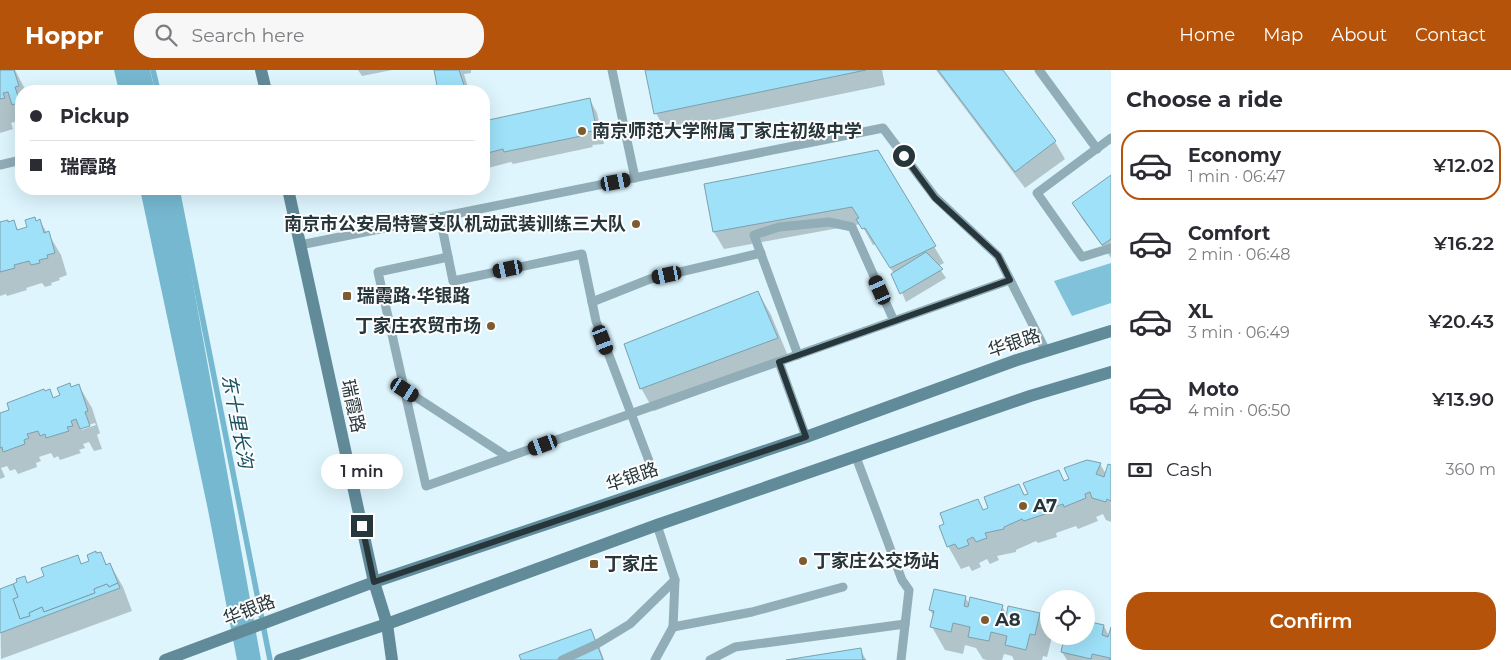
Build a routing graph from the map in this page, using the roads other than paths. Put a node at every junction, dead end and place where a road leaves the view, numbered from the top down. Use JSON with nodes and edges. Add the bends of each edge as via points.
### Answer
{"nodes":[{"id":1,"x":261,"y":70,"type":"edge"},
{"id":2,"x":612,"y":70,"type":"edge"},
{"id":3,"x":1039,"y":70,"type":"edge"},
{"id":4,"x":265,"y":85,"type":"edge"},
{"id":5,"x":1111,"y":138,"type":"edge"},
{"id":6,"x":1096,"y":149,"type":"junction"},
{"id":7,"x":15,"y":161,"type":"edge"},
{"id":8,"x":0,"y":165,"type":"edge"},
{"id":9,"x":635,"y":178,"type":"junction"},
{"id":10,"x":289,"y":195,"type":"edge"},
{"id":11,"x":440,"y":217,"type":"junction"},
{"id":12,"x":300,"y":246,"type":"junction"},
{"id":13,"x":1111,"y":248,"type":"edge"},
{"id":14,"x":761,"y":253,"type":"junction"},
{"id":15,"x":448,"y":257,"type":"junction"},
{"id":16,"x":1010,"y":280,"type":"junction"},
{"id":17,"x":592,"y":302,"type":"junction"},
{"id":18,"x":894,"y":321,"type":"junction"},
{"id":19,"x":1111,"y":331,"type":"edge"},
{"id":20,"x":1046,"y":351,"type":"junction"},
{"id":21,"x":798,"y":355,"type":"junction"},
{"id":22,"x":779,"y":362,"type":"junction"},
{"id":23,"x":1111,"y":372,"type":"edge"},
{"id":24,"x":405,"y":390,"type":"junction"},
{"id":25,"x":631,"y":414,"type":"junction"},
{"id":26,"x":806,"y":437,"type":"junction"},
{"id":27,"x":508,"y":457,"type":"junction"},
{"id":28,"x":856,"y":457,"type":"junction"},
{"id":29,"x":649,"y":462,"type":"dead end"},
{"id":30,"x":657,"y":525,"type":"junction"},
{"id":31,"x":675,"y":580,"type":"junction"},
{"id":32,"x":374,"y":582,"type":"junction"},
{"id":33,"x":844,"y":587,"type":"dead end"},
{"id":34,"x":387,"y":624,"type":"junction"},
{"id":35,"x":905,"y":624,"type":"junction"},
{"id":36,"x":673,"y":627,"type":"junction"},
{"id":37,"x":165,"y":660,"type":"edge"},
{"id":38,"x":280,"y":660,"type":"edge"},
{"id":39,"x":392,"y":660,"type":"edge"},
{"id":40,"x":562,"y":660,"type":"edge"},
{"id":41,"x":655,"y":660,"type":"edge"},
{"id":42,"x":710,"y":660,"type":"edge"},
{"id":43,"x":901,"y":660,"type":"edge"}],
"edges":[{"from":1,"to":4,"type":"main road"},
{"from":2,"to":9,"type":"lane"},
{"from":3,"to":6,"type":"lane"},
{"from":5,"to":6,"type":"lane"},
{"from":6,"to":13,"type":"lane","via":[[1037,194],[1082,257]]},
{"from":7,"to":8,"type":"lane"},
{"from":9,"to":11,"type":"lane"},
{"from":9,"to":16,"type":"lane","via":[[883,128],[935,198],[998,256]]},
{"from":10,"to":12,"type":"main road","name":"瑞霞路"},
{"from":11,"to":12,"type":"lane"},
{"from":11,"to":15,"type":"lane"},
{"from":12,"to":32,"type":"main road","name":"瑞霞路"},
{"from":14,"to":17,"type":"lane","via":[[650,278]]},
{"from":14,"to":18,"type":"lane","via":[[754,235],[780,227],[829,222],[852,227]]},
{"from":14,"to":21,"type":"lane"},
{"from":15,"to":17,"type":"lane","via":[[453,281],[582,254]]},
{"from":15,"to":24,"type":"lane","via":[[378,272]]},
{"from":16,"to":18,"type":"lane"},
{"from":16,"to":20,"type":"lane"},
{"from":17,"to":25,"type":"lane"},
{"from":18,"to":21,"type":"lane"},
{"from":19,"to":20,"type":"main road","name":"华银路"},
{"from":20,"to":26,"type":"main road","name":"华银路"},
{"from":21,"to":22,"type":"lane"},
{"from":22,"to":25,"type":"lane"},
{"from":22,"to":26,"type":"lane"},
{"from":23,"to":28,"type":"main road","via":[[1030,396]]},
{"from":24,"to":27,"type":"lane"},
{"from":24,"to":27,"type":"lane","via":[[426,486]]},
{"from":25,"to":27,"type":"lane"},
{"from":25,"to":29,"type":"lane"},
{"from":26,"to":32,"type":"main road","name":"华银路"},
{"from":28,"to":30,"type":"main road"},
{"from":28,"to":35,"type":"lane","via":[[902,580],[910,590]]},
{"from":30,"to":31,"type":"lane"},
{"from":30,"to":34,"type":"main road"},
{"from":31,"to":36,"type":"lane"},
{"from":31,"to":40,"type":"lane","via":[[630,624]]},
{"from":32,"to":34,"type":"main road","name":"瑞霞路"},
{"from":32,"to":37,"type":"main road","name":"华银路"},
{"from":33,"to":36,"type":"lane","via":[[752,612]]},
{"from":34,"to":38,"type":"main road"},
{"from":34,"to":39,"type":"main road","name":"瑞霞路"},
{"from":35,"to":42,"type":"lane","via":[[735,647]]},
{"from":35,"to":43,"type":"lane"},
{"from":36,"to":41,"type":"lane"}]}
